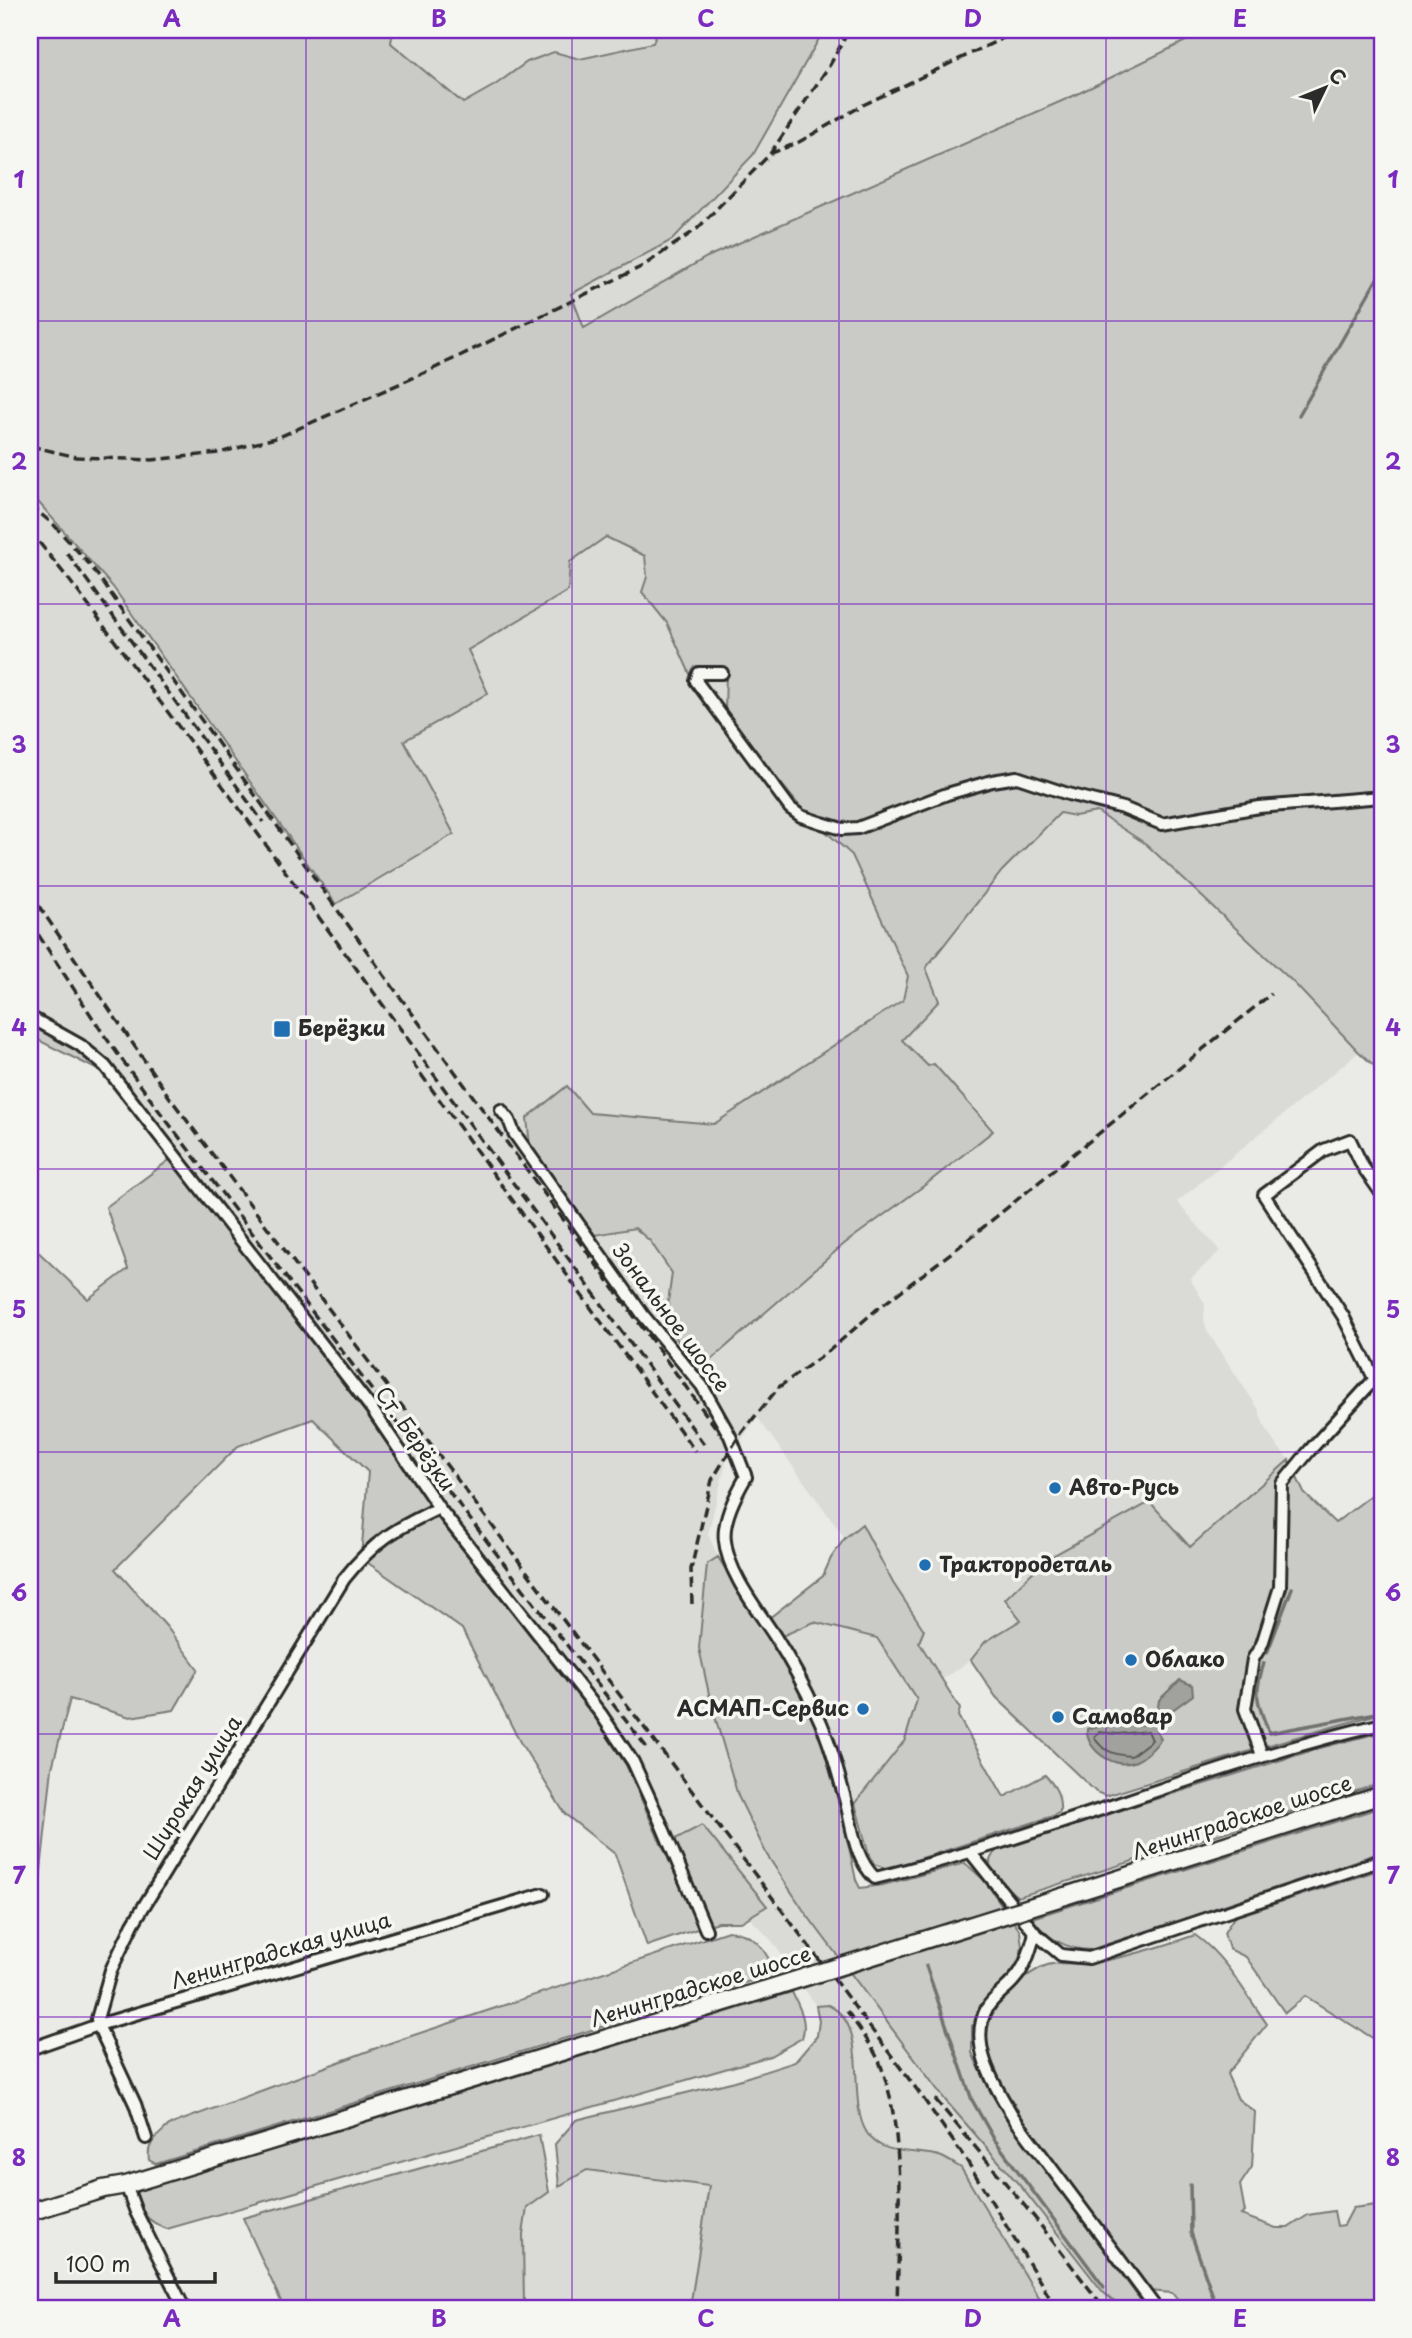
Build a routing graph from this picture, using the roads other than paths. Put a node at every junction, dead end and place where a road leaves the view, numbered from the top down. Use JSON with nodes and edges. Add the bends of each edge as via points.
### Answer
{"nodes":[{"id":1,"x":722,"y":673,"type":"dead end"},
{"id":2,"x":1382,"y":797,"type":"edge"},
{"id":3,"x":30,"y":1017,"type":"edge"},
{"id":4,"x":501,"y":1110,"type":"dead end"},
{"id":5,"x":1382,"y":1194,"type":"edge"},
{"id":6,"x":1378,"y":1375,"type":"edge"},
{"id":7,"x":439,"y":1508,"type":"junction"},
{"id":8,"x":1382,"y":1724,"type":"edge"},
{"id":9,"x":1262,"y":1755,"type":"junction"},
{"id":10,"x":1382,"y":1795,"type":"edge"},
{"id":11,"x":971,"y":1853,"type":"junction"},
{"id":12,"x":1382,"y":1860,"type":"edge"},
{"id":13,"x":543,"y":1894,"type":"dead end"},
{"id":14,"x":706,"y":1930,"type":"dead end"},
{"id":15,"x":1035,"y":1933,"type":"junction"},
{"id":16,"x":99,"y":2025,"type":"junction"},
{"id":17,"x":30,"y":2049,"type":"edge"},
{"id":18,"x":146,"y":2138,"type":"dead end"},
{"id":19,"x":126,"y":2185,"type":"junction"},
{"id":20,"x":30,"y":2212,"type":"edge"},
{"id":21,"x":184,"y":2308,"type":"edge"},
{"id":22,"x":1156,"y":2308,"type":"edge"}],
"edges":[{"from":1,"to":2,"type":"street","via":[[699,673],[696,681],[790,808],[842,829],[875,823],[947,794],[1017,777],[1123,807],[1162,824],[1259,807]]},
{"from":3,"to":7,"type":"street","name":"Ст. Берёзки","via":[[80,1045],[104,1066],[371,1408]]},
{"from":4,"to":11,"type":"street","name":"Зональное шоссе","via":[[635,1304],[702,1386],[730,1436],[746,1477],[727,1523],[727,1554],[818,1716],[865,1868],[875,1878]]},
{"from":5,"to":6,"type":"street","via":[[1350,1140],[1324,1150],[1264,1195]]},
{"from":6,"to":9,"type":"street","via":[[1282,1484],[1280,1587],[1253,1659],[1245,1709]]},
{"from":7,"to":14,"type":"street","name":"Ст. Берёзки","via":[[626,1752]]},
{"from":7,"to":16,"type":"street","name":"Широкая улица","via":[[390,1532],[344,1579],[133,1924],[111,1970]]},
{"from":8,"to":9,"type":"street"},
{"from":9,"to":11,"type":"street"},
{"from":10,"to":19,"type":"highway","name":"Ленинградское шоссе","bridge":true},
{"from":11,"to":15,"type":"street"},
{"from":12,"to":15,"type":"street","via":[[1089,1958],[1061,1955]]},
{"from":13,"to":16,"type":"street","name":"Ленинградская улица"},
{"from":15,"to":22,"type":"street","via":[[1027,1961],[987,2008],[980,2043],[986,2063],[1014,2118]]},
{"from":16,"to":17,"type":"street","name":"Ленинградская улица"},
{"from":16,"to":18,"type":"street"},
{"from":19,"to":20,"type":"highway","name":"Ленинградское шоссе"},
{"from":19,"to":21,"type":"street"}]}
